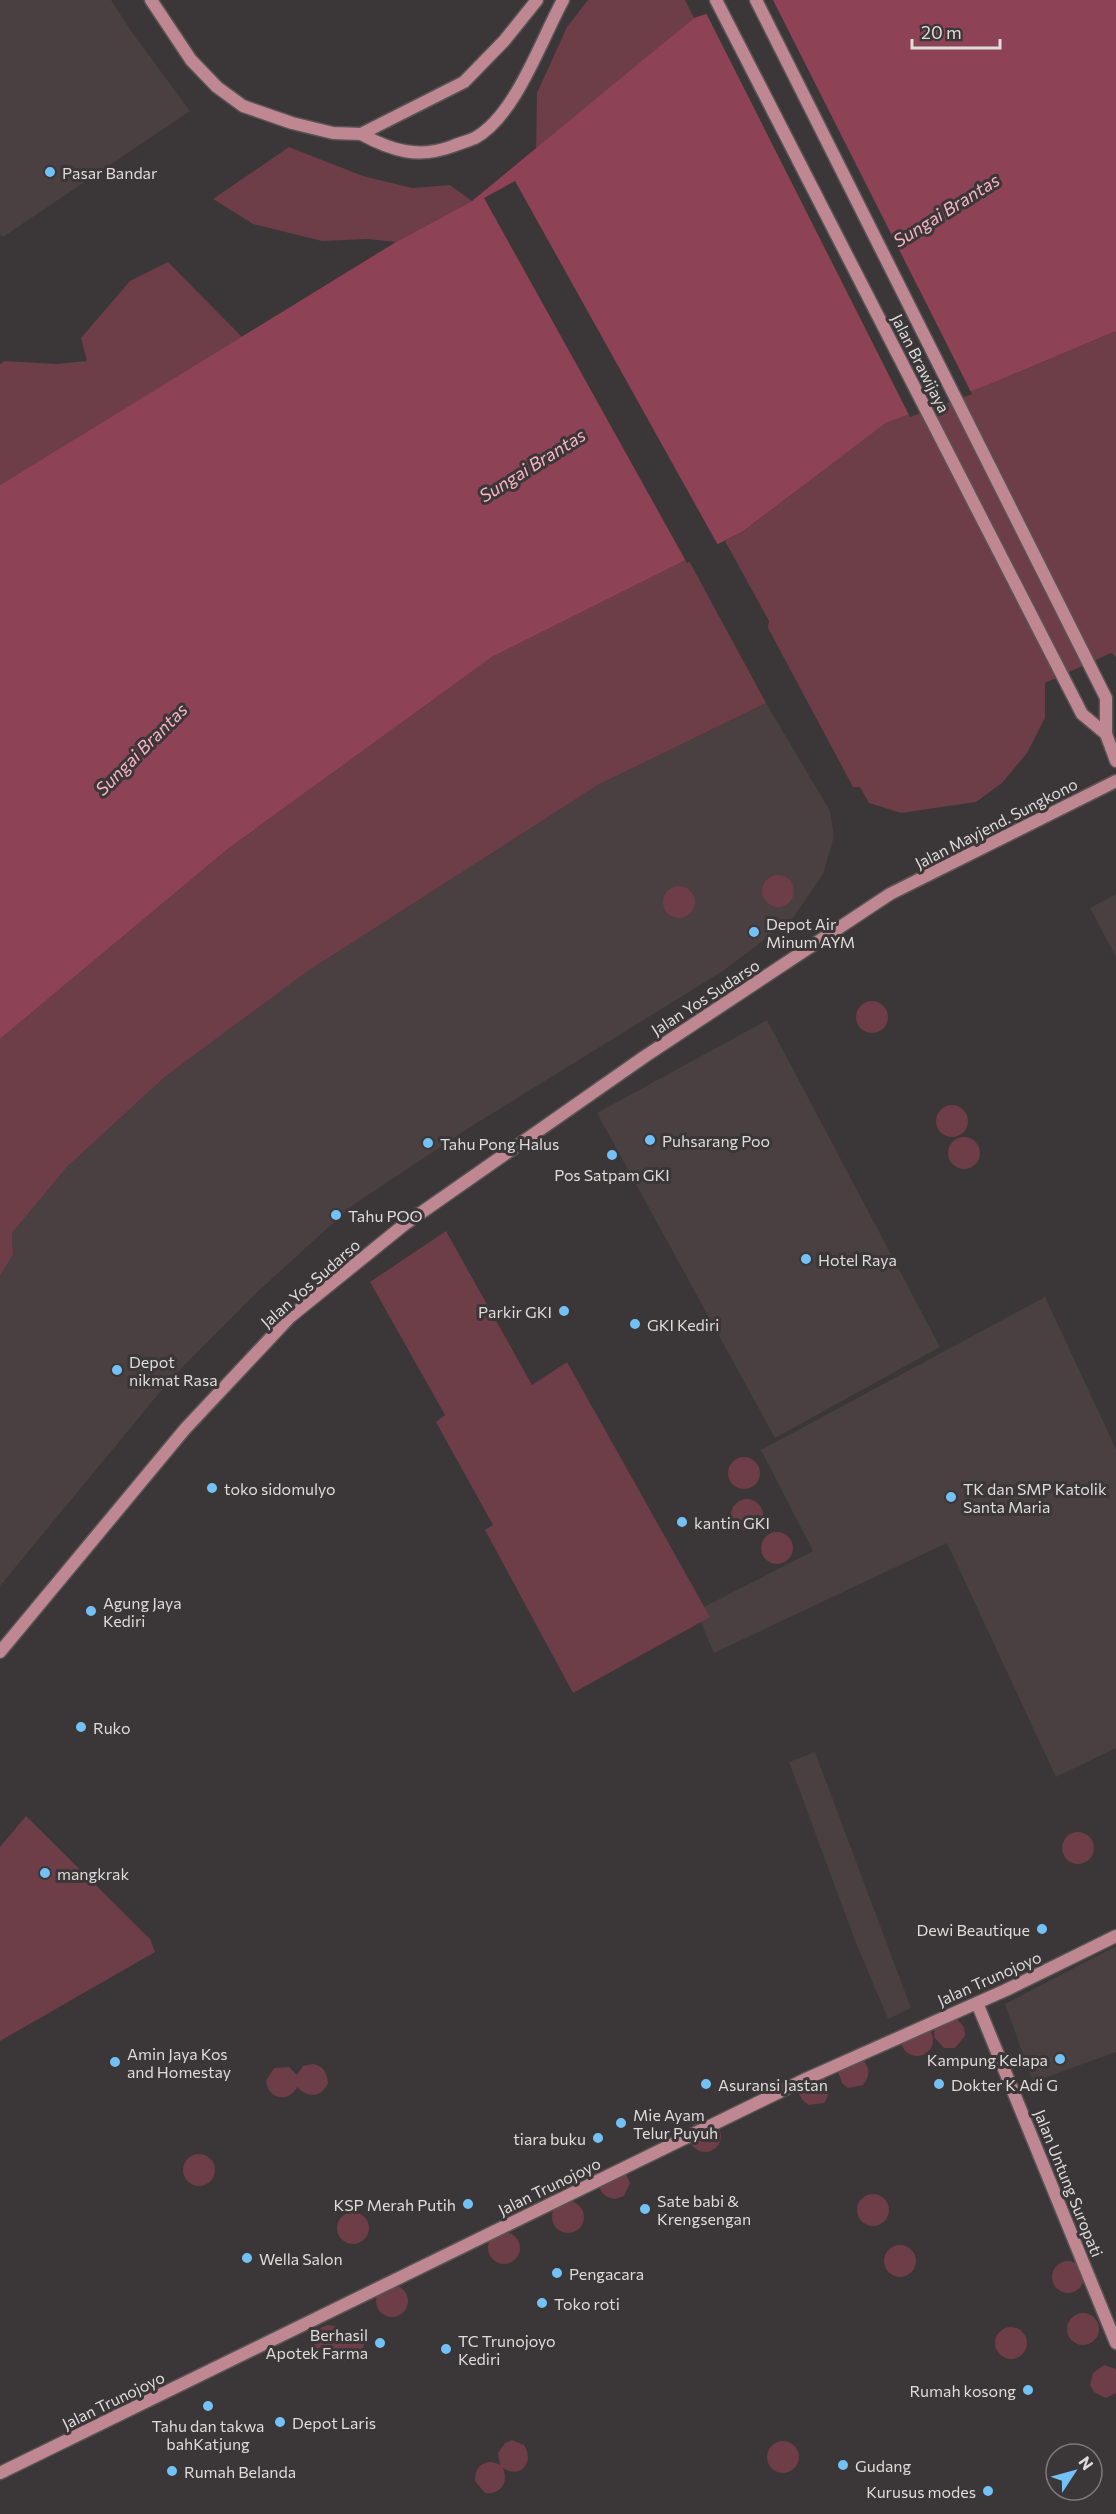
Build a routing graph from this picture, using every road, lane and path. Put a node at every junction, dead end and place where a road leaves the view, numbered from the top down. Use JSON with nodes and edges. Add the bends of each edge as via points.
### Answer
{"nodes":[{"id":1,"x":151,"y":0,"type":"edge"},
{"id":2,"x":537,"y":0,"type":"edge"},
{"id":3,"x":563,"y":0,"type":"edge"},
{"id":4,"x":716,"y":0,"type":"edge"},
{"id":5,"x":756,"y":0,"type":"edge"},
{"id":6,"x":361,"y":134,"type":"junction"},
{"id":7,"x":1106,"y":734,"type":"junction"},
{"id":8,"x":1116,"y":761,"type":"edge"},
{"id":9,"x":1116,"y":781,"type":"edge"},
{"id":10,"x":890,"y":894,"type":"joint"},
{"id":11,"x":0,"y":1652,"type":"edge"},
{"id":12,"x":1116,"y":1936,"type":"edge"},
{"id":13,"x":977,"y":2003,"type":"junction"},
{"id":14,"x":1116,"y":2343,"type":"edge"},
{"id":15,"x":0,"y":2473,"type":"edge"}],
"edges":[{"from":1,"to":6,"type":"main road","via":[[191,60],[243,106],[302,126]]},
{"from":2,"to":6,"type":"main road","via":[[464,82]]},
{"from":3,"to":6,"type":"main road","via":[[518,90],[495,122],[475,137],[441,150],[416,152],[387,148]]},
{"from":4,"to":7,"type":"main road","name":"Jalan Brawijaya","via":[[1062,675],[1083,714]]},
{"from":5,"to":7,"type":"main road","name":"Jalan Brawijaya","via":[[1106,698]]},
{"from":7,"to":8,"type":"main road","name":"Jalan Brawijaya"},
{"from":9,"to":10,"type":"main road","name":"Jalan Mayjend. Sungkono"},
{"from":10,"to":11,"type":"main road","name":"Jalan Yos Sudarso","via":[[567,1110],[405,1224],[290,1317],[185,1429]]},
{"from":12,"to":13,"type":"main road","name":"Jalan Trunojoyo"},
{"from":13,"to":14,"type":"main road","name":"Jalan Untung Suropati"},
{"from":13,"to":15,"type":"main road","name":"Jalan Trunojoyo","via":[[808,2078]]}]}
